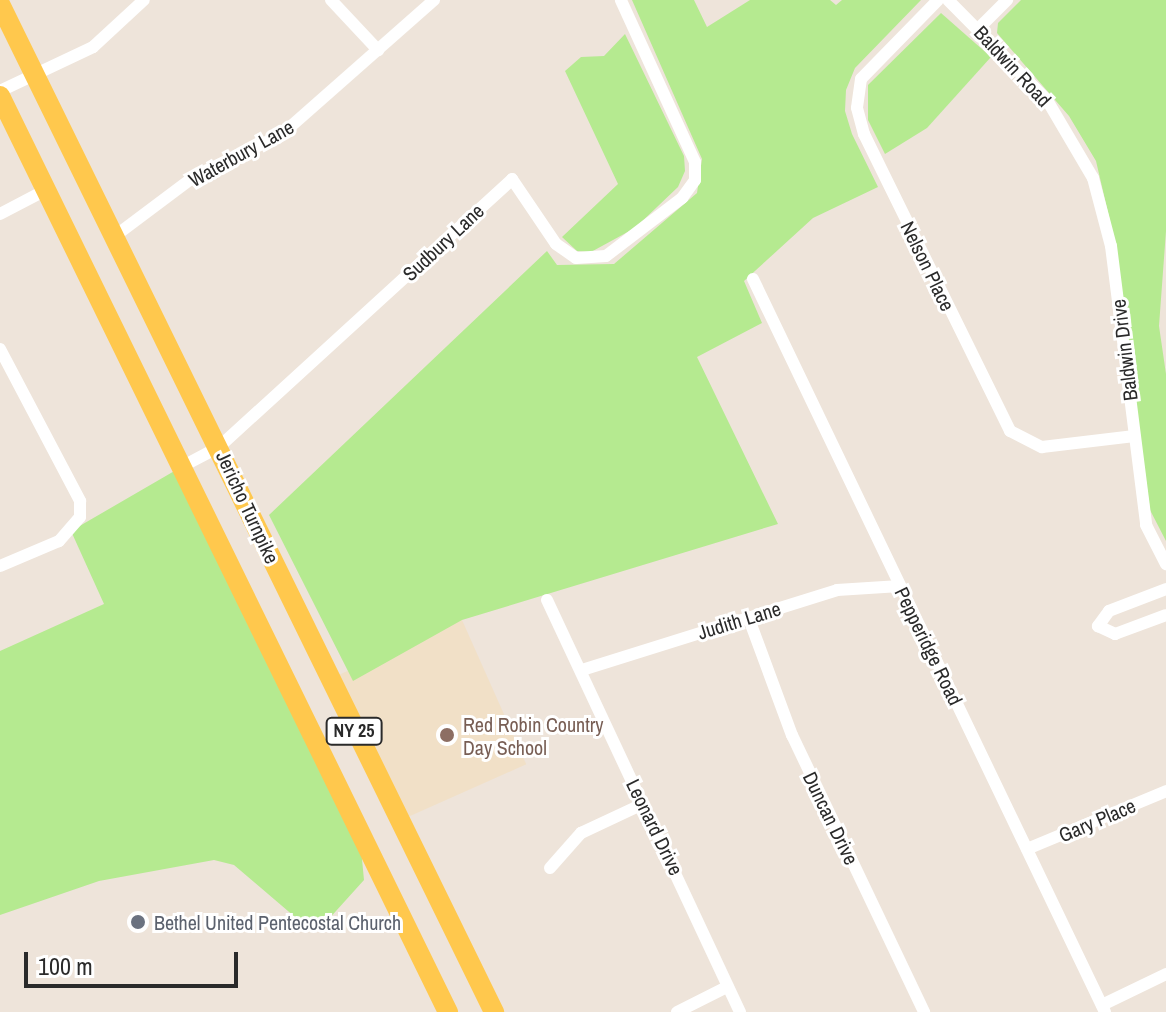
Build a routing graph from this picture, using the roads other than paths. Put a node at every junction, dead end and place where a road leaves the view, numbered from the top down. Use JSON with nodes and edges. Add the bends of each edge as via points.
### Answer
{"nodes":[{"id":1,"x":144,"y":0,"type":"edge"},
{"id":2,"x":331,"y":0,"type":"edge"},
{"id":3,"x":434,"y":0,"type":"edge"},
{"id":4,"x":621,"y":0,"type":"edge"},
{"id":5,"x":938,"y":0,"type":"edge"},
{"id":6,"x":948,"y":0,"type":"edge"},
{"id":7,"x":1007,"y":0,"type":"edge"},
{"id":8,"x":0,"y":4,"type":"edge"},
{"id":9,"x":979,"y":28,"type":"junction"},
{"id":10,"x":378,"y":50,"type":"junction"},
{"id":11,"x":34,"y":73,"type":"junction"},
{"id":12,"x":0,"y":94,"type":"edge"},
{"id":13,"x":1073,"y":138,"type":"joint"},
{"id":14,"x":46,"y":190,"type":"junction"},
{"id":15,"x":0,"y":214,"type":"edge"},
{"id":16,"x":115,"y":236,"type":"junction"},
{"id":17,"x":753,"y":279,"type":"dead end"},
{"id":18,"x":0,"y":349,"type":"edge"},
{"id":19,"x":1134,"y":436,"type":"junction"},
{"id":20,"x":219,"y":447,"type":"junction"},
{"id":21,"x":183,"y":466,"type":"junction"},
{"id":22,"x":1166,"y":564,"type":"edge"},
{"id":23,"x":0,"y":566,"type":"edge"},
{"id":24,"x":900,"y":586,"type":"junction"},
{"id":25,"x":1166,"y":589,"type":"edge"},
{"id":26,"x":547,"y":600,"type":"dead end"},
{"id":27,"x":1166,"y":615,"type":"edge"},
{"id":28,"x":749,"y":619,"type":"junction"},
{"id":29,"x":582,"y":670,"type":"junction"},
{"id":30,"x":1166,"y":791,"type":"edge"},
{"id":31,"x":643,"y":804,"type":"junction"},
{"id":32,"x":1027,"y":849,"type":"junction"},
{"id":33,"x":550,"y":868,"type":"dead end"},
{"id":34,"x":1166,"y":974,"type":"edge"},
{"id":35,"x":727,"y":987,"type":"junction"},
{"id":36,"x":1104,"y":1009,"type":"edge"},
{"id":37,"x":448,"y":1012,"type":"edge"},
{"id":38,"x":494,"y":1012,"type":"edge"},
{"id":39,"x":677,"y":1012,"type":"edge"},
{"id":40,"x":740,"y":1012,"type":"edge"},
{"id":41,"x":924,"y":1012,"type":"edge"}],
"edges":[{"from":1,"to":11,"type":"street","via":[[93,47]]},
{"from":2,"to":10,"type":"street"},
{"from":3,"to":10,"type":"street","name":"Waterbury Lane"},
{"from":4,"to":20,"type":"street","name":"Sudbury Lane","via":[[695,162],[695,180],[682,198],[629,242],[592,259],[576,258],[556,244],[512,179]]},
{"from":5,"to":19,"type":"street","name":"Nelson Place","via":[[861,79],[857,108],[864,134],[1010,431],[1042,447]]},
{"from":6,"to":9,"type":"street","name":"Baldwin Road"},
{"from":7,"to":9,"type":"street"},
{"from":8,"to":11,"type":"main road","name":"Jericho Turnpike","number":"NY 25"},
{"from":9,"to":13,"type":"street","name":"Baldwin Road","via":[[1047,100]]},
{"from":10,"to":16,"type":"street","name":"Waterbury Lane","via":[[281,135],[195,176]]},
{"from":11,"to":12,"type":"street"},
{"from":11,"to":16,"type":"main road","name":"Jericho Turnpike","number":"NY 25"},
{"from":12,"to":14,"type":"main road","name":"Jericho Turnpike","number":"NY 25"},
{"from":13,"to":19,"type":"street","name":"Baldwin Drive","via":[[1093,178],[1111,246]]},
{"from":14,"to":15,"type":"street"},
{"from":14,"to":21,"type":"main road","name":"Jericho Turnpike","number":"NY 25"},
{"from":16,"to":20,"type":"main road","name":"Jericho Turnpike","number":"NY 25"},
{"from":17,"to":24,"type":"street","name":"Pepperidge Road"},
{"from":18,"to":23,"type":"street","via":[[80,501],[80,517],[59,541]]},
{"from":19,"to":22,"type":"street","name":"Baldwin Drive","via":[[1149,536]]},
{"from":20,"to":21,"type":"street","name":"Sudbury Lane"},
{"from":20,"to":38,"type":"main road","name":"Jericho Turnpike","number":"NY 25"},
{"from":21,"to":37,"type":"main road","name":"Jericho Turnpike","number":"NY 25"},
{"from":24,"to":28,"type":"street","name":"Judith Lane","via":[[837,590]]},
{"from":24,"to":32,"type":"street","name":"Pepperidge Road"},
{"from":25,"to":27,"type":"street","via":[[1109,611],[1098,626],[1115,634]]},
{"from":26,"to":29,"type":"street","name":"Leonard Drive"},
{"from":28,"to":29,"type":"street","name":"Judith Lane"},
{"from":28,"to":41,"type":"street","name":"Duncan Drive","via":[[792,735]]},
{"from":29,"to":31,"type":"street","name":"Leonard Drive"},
{"from":30,"to":32,"type":"street","name":"Gary Place"},
{"from":31,"to":33,"type":"street","via":[[581,833]]},
{"from":31,"to":35,"type":"street","name":"Leonard Drive"},
{"from":32,"to":36,"type":"street","name":"Pepperidge Road"},
{"from":34,"to":36,"type":"street"},
{"from":35,"to":39,"type":"street"},
{"from":35,"to":40,"type":"street","name":"Leonard Drive"}]}
